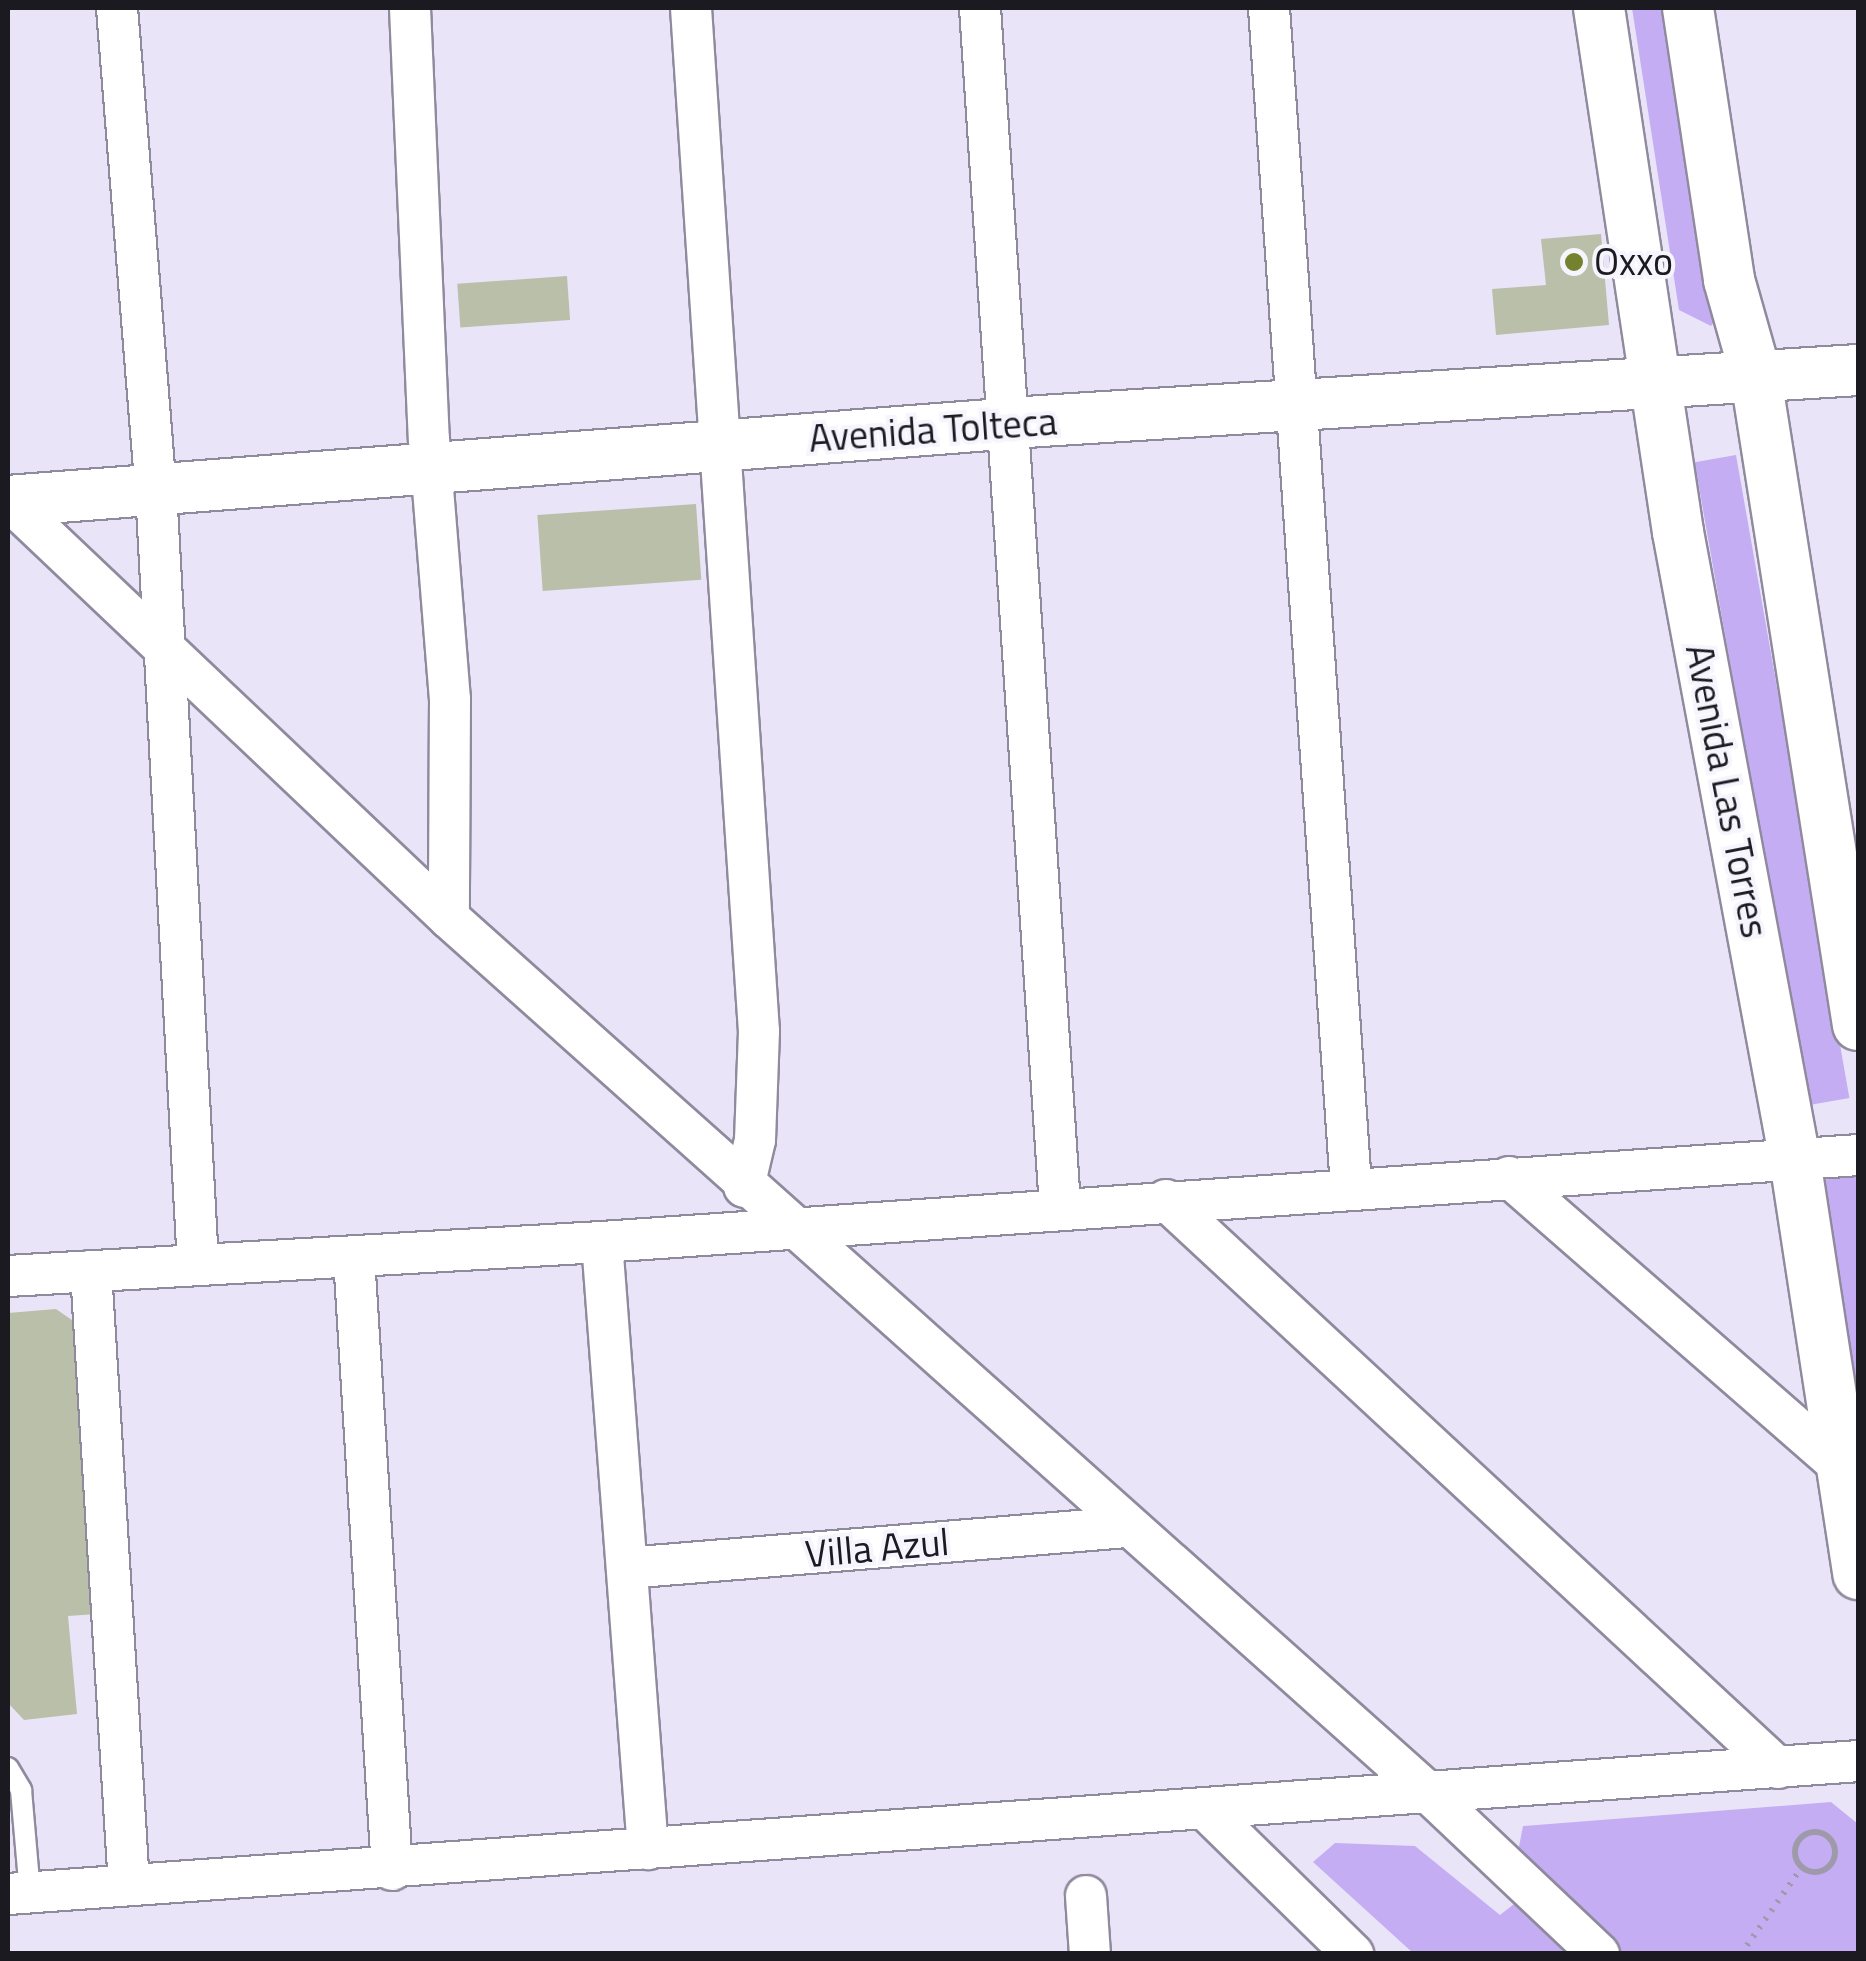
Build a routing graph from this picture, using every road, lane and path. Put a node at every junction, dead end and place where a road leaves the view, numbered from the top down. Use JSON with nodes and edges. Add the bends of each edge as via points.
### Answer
{"nodes":[{"id":1,"x":117,"y":8,"type":"edge"},
{"id":2,"x":410,"y":8,"type":"edge"},
{"id":3,"x":691,"y":8,"type":"edge"},
{"id":4,"x":980,"y":8,"type":"edge"},
{"id":5,"x":1268,"y":8,"type":"edge"},
{"id":6,"x":1599,"y":8,"type":"edge"},
{"id":7,"x":1688,"y":8,"type":"edge"},
{"id":8,"x":1858,"y":370,"type":"edge"},
{"id":9,"x":1755,"y":372,"type":"junction"},
{"id":10,"x":1654,"y":384,"type":"junction"},
{"id":11,"x":1296,"y":405,"type":"junction"},
{"id":12,"x":1006,"y":425,"type":"junction"},
{"id":13,"x":717,"y":445,"type":"junction"},
{"id":14,"x":431,"y":465,"type":"junction"},
{"id":15,"x":156,"y":489,"type":"junction"},
{"id":16,"x":8,"y":501,"type":"edge"},
{"id":17,"x":162,"y":651,"type":"junction"},
{"id":18,"x":449,"y":918,"type":"junction"},
{"id":19,"x":1858,"y":1025,"type":"edge"},
{"id":20,"x":1858,"y":1155,"type":"edge"},
{"id":21,"x":1795,"y":1160,"type":"junction"},
{"id":22,"x":1510,"y":1177,"type":"junction"},
{"id":23,"x":744,"y":1187,"type":"junction"},
{"id":24,"x":1351,"y":1187,"type":"junction"},
{"id":25,"x":1166,"y":1200,"type":"junction"},
{"id":26,"x":1060,"y":1207,"type":"junction"},
{"id":27,"x":788,"y":1227,"type":"junction"},
{"id":28,"x":602,"y":1242,"type":"junction"},
{"id":29,"x":354,"y":1257,"type":"junction"},
{"id":30,"x":198,"y":1264,"type":"junction"},
{"id":31,"x":90,"y":1272,"type":"junction"},
{"id":32,"x":8,"y":1276,"type":"edge"},
{"id":33,"x":1842,"y":1468,"type":"junction"},
{"id":34,"x":1128,"y":1527,"type":"junction"},
{"id":35,"x":627,"y":1568,"type":"junction"},
{"id":36,"x":1858,"y":1574,"type":"edge"},
{"id":37,"x":1858,"y":1761,"type":"edge"},
{"id":38,"x":8,"y":1768,"type":"edge"},
{"id":39,"x":1778,"y":1768,"type":"junction"},
{"id":40,"x":1432,"y":1794,"type":"junction"},
{"id":41,"x":1206,"y":1810,"type":"junction"},
{"id":42,"x":648,"y":1849,"type":"junction"},
{"id":43,"x":1802,"y":1868,"type":"junction"},
{"id":44,"x":392,"y":1870,"type":"junction"},
{"id":45,"x":129,"y":1885,"type":"junction"},
{"id":46,"x":19,"y":1893,"type":"edge"},
{"id":47,"x":1086,"y":1896,"type":"dead end"},
{"id":48,"x":1335,"y":1945,"type":"edge"},
{"id":49,"x":1090,"y":1954,"type":"edge"},
{"id":50,"x":1599,"y":1954,"type":"edge"},
{"id":51,"x":1741,"y":1954,"type":"edge"}],
"edges":[{"from":1,"to":15,"type":"street"},
{"from":2,"to":14,"type":"street"},
{"from":3,"to":13,"type":"street"},
{"from":4,"to":12,"type":"street"},
{"from":5,"to":11,"type":"street"},
{"from":6,"to":10,"type":"street","name":"Avenida Las Torres"},
{"from":7,"to":9,"type":"street","via":[[1729,280]]},
{"from":8,"to":9,"type":"street","name":"Avenida Tolteca"},
{"from":9,"to":10,"type":"street","name":"Avenida Tolteca"},
{"from":9,"to":19,"type":"street"},
{"from":10,"to":11,"type":"street","name":"Avenida Tolteca"},
{"from":10,"to":21,"type":"street","name":"Avenida Las Torres"},
{"from":11,"to":12,"type":"street","name":"Avenida Tolteca"},
{"from":11,"to":24,"type":"street"},
{"from":12,"to":13,"type":"street","name":"Avenida Tolteca"},
{"from":12,"to":26,"type":"street"},
{"from":13,"to":14,"type":"street","name":"Avenida Tolteca"},
{"from":13,"to":23,"type":"street","via":[[759,1031],[756,1140]]},
{"from":14,"to":15,"type":"street","name":"Avenida Tolteca"},
{"from":14,"to":18,"type":"street","via":[[450,699]]},
{"from":15,"to":16,"type":"street","name":"Avenida Tolteca"},
{"from":15,"to":17,"type":"street"},
{"from":16,"to":17,"type":"street"},
{"from":17,"to":18,"type":"street"},
{"from":17,"to":30,"type":"street"},
{"from":18,"to":23,"type":"street"},
{"from":20,"to":21,"type":"street"},
{"from":21,"to":22,"type":"street"},
{"from":21,"to":33,"type":"street","name":"Avenida Las Torres"},
{"from":22,"to":24,"type":"street"},
{"from":22,"to":33,"type":"street"},
{"from":23,"to":27,"type":"street"},
{"from":24,"to":25,"type":"street"},
{"from":25,"to":26,"type":"street"},
{"from":25,"to":39,"type":"street"},
{"from":26,"to":27,"type":"street"},
{"from":27,"to":28,"type":"street"},
{"from":27,"to":34,"type":"street"},
{"from":28,"to":29,"type":"street"},
{"from":28,"to":35,"type":"street"},
{"from":29,"to":30,"type":"street"},
{"from":29,"to":44,"type":"street"},
{"from":30,"to":31,"type":"street"},
{"from":31,"to":32,"type":"street"},
{"from":31,"to":45,"type":"street"},
{"from":33,"to":36,"type":"street","name":"Avenida Las Torres"},
{"from":34,"to":35,"type":"street","name":"Villa Azul"},
{"from":34,"to":40,"type":"street"},
{"from":35,"to":42,"type":"street"},
{"from":37,"to":39,"type":"street"},
{"from":38,"to":46,"type":"lane","via":[[23,1802]]},
{"from":39,"to":40,"type":"street"},
{"from":40,"to":41,"type":"street"},
{"from":40,"to":50,"type":"street"},
{"from":41,"to":42,"type":"street"},
{"from":41,"to":48,"type":"street"},
{"from":42,"to":44,"type":"street"},
{"from":43,"to":43,"type":"path","via":[[1814,1872],[1832,1864],[1830,1838],[1812,1831],[1800,1838],[1794,1849]]},
{"from":43,"to":51,"type":"path"},
{"from":44,"to":45,"type":"street"},
{"from":45,"to":46,"type":"street"},
{"from":47,"to":49,"type":"street"}]}
